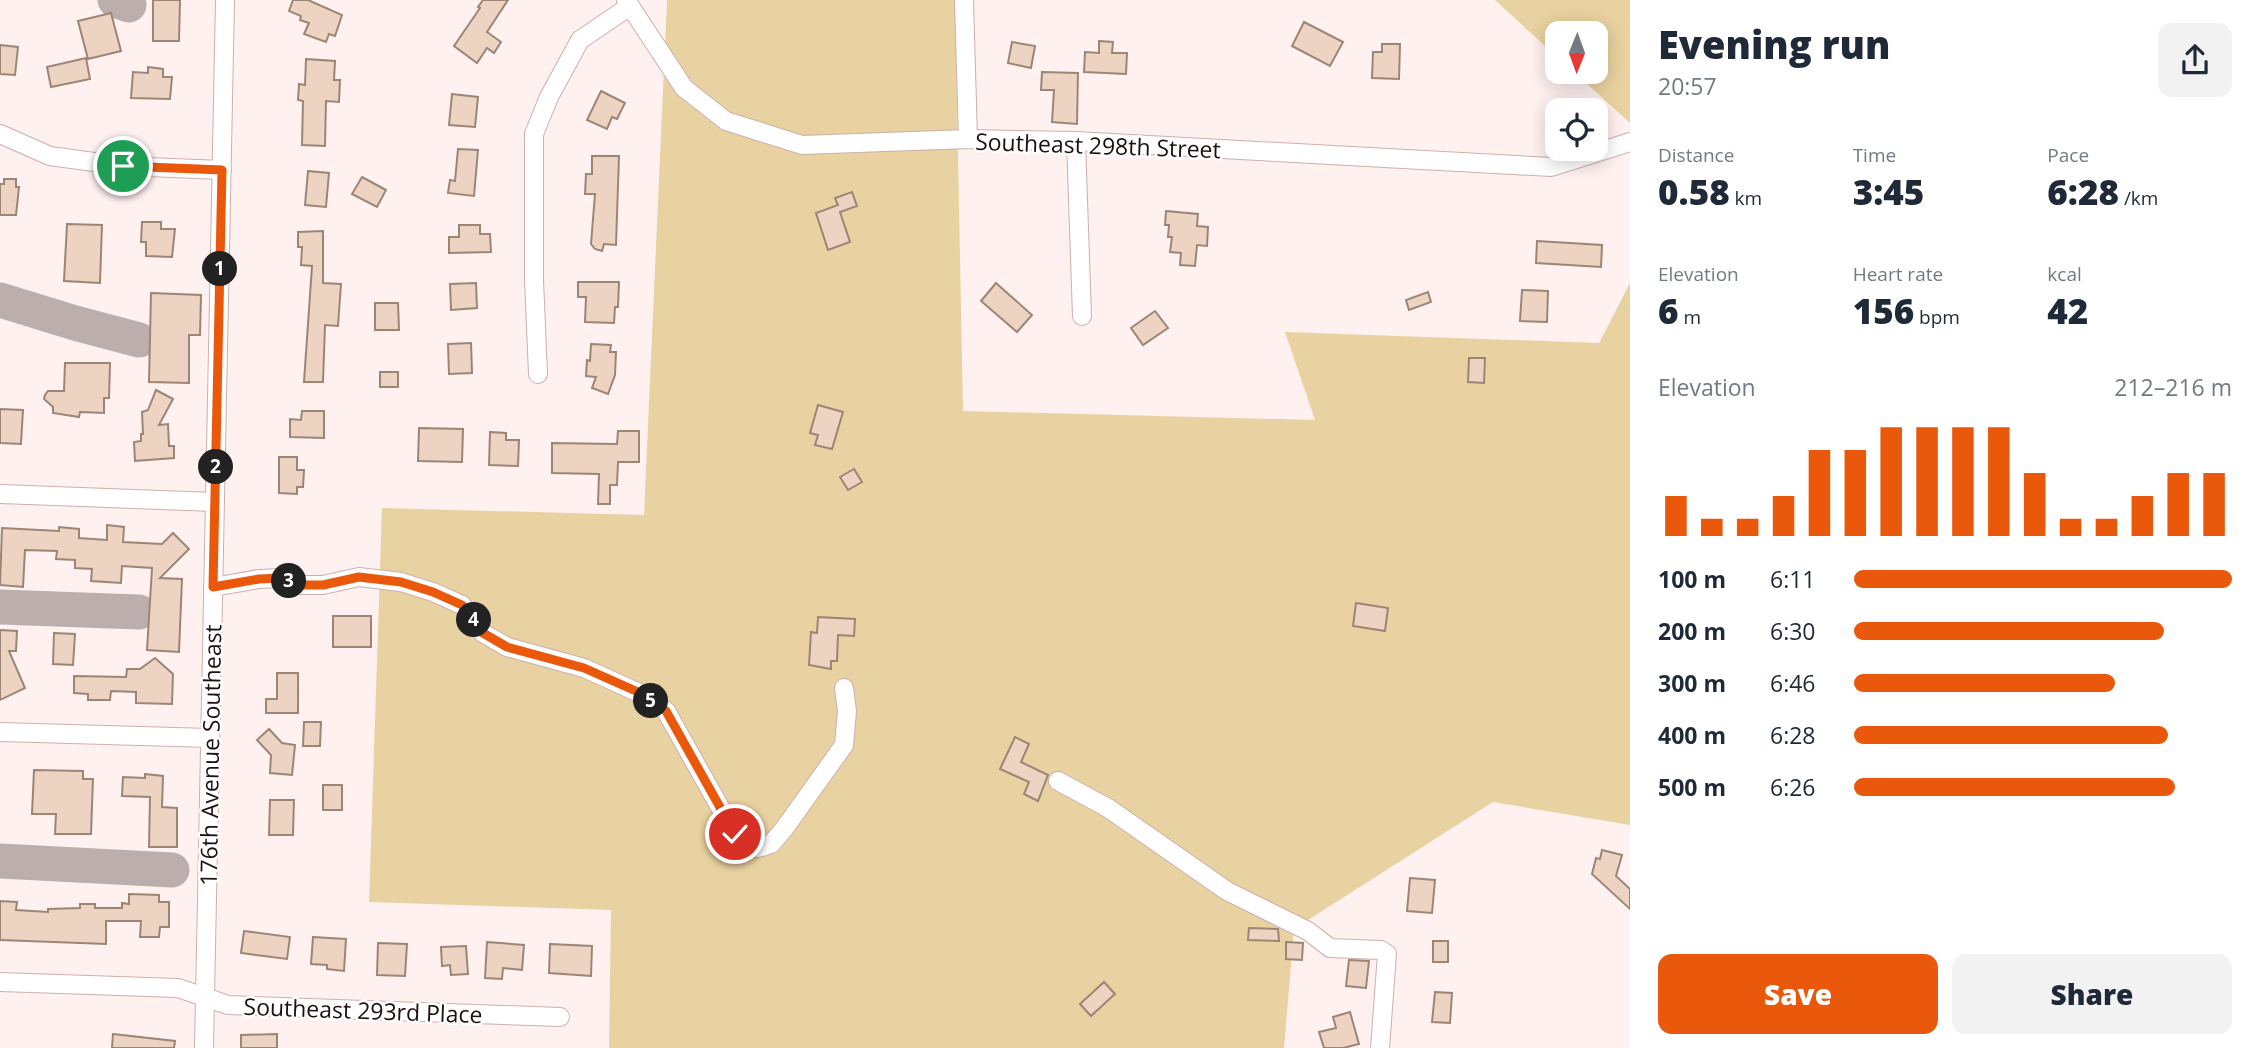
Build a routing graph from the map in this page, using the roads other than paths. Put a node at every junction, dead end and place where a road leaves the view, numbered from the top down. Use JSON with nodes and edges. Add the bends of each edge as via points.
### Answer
{"nodes":[{"id":1,"x":225,"y":0,"type":"edge"},
{"id":2,"x":964,"y":0,"type":"edge"},
{"id":3,"x":628,"y":3,"type":"edge"},
{"id":4,"x":0,"y":134,"type":"edge"},
{"id":5,"x":968,"y":139,"type":"junction"},
{"id":6,"x":1076,"y":141,"type":"junction"},
{"id":7,"x":1629,"y":142,"type":"edge"},
{"id":8,"x":222,"y":170,"type":"junction"},
{"id":9,"x":1082,"y":316,"type":"dead end"},
{"id":10,"x":538,"y":374,"type":"dead end"},
{"id":11,"x":0,"y":494,"type":"edge"},
{"id":12,"x":215,"y":502,"type":"junction"},
{"id":13,"x":213,"y":587,"type":"junction"},
{"id":14,"x":844,"y":688,"type":"dead end"},
{"id":15,"x":0,"y":732,"type":"edge"},
{"id":16,"x":210,"y":738,"type":"junction"},
{"id":17,"x":1058,"y":782,"type":"dead end"},
{"id":18,"x":0,"y":982,"type":"edge"},
{"id":19,"x":205,"y":996,"type":"junction"},
{"id":20,"x":560,"y":1017,"type":"dead end"},
{"id":21,"x":204,"y":1048,"type":"edge"},
{"id":22,"x":1380,"y":1048,"type":"edge"}],
"edges":[{"from":1,"to":8,"type":"street","name":"176th Avenue Southeast"},
{"from":2,"to":5,"type":"street"},
{"from":3,"to":5,"type":"street","name":"Southeast 298th Street","via":[[684,88],[726,121],[802,145]]},
{"from":3,"to":10,"type":"street","via":[[580,40],[534,134]]},
{"from":4,"to":8,"type":"street","via":[[50,156],[123,166]]},
{"from":5,"to":6,"type":"street","name":"Southeast 298th Street"},
{"from":6,"to":7,"type":"street","name":"Southeast 298th Street","via":[[1551,167]]},
{"from":6,"to":9,"type":"street"},
{"from":8,"to":12,"type":"street","name":"176th Avenue Southeast"},
{"from":11,"to":12,"type":"street"},
{"from":12,"to":13,"type":"street","name":"176th Avenue Southeast"},
{"from":13,"to":14,"type":"street","via":[[281,578],[323,585],[359,577],[401,582],[462,605],[483,633],[507,647],[584,668],[638,692],[666,711],[735,834],[746,845],[758,848],[771,844],[784,830],[844,745],[848,711]]},
{"from":13,"to":16,"type":"street","name":"176th Avenue Southeast"},
{"from":15,"to":16,"type":"street"},
{"from":16,"to":19,"type":"street","name":"176th Avenue Southeast"},
{"from":17,"to":22,"type":"street","via":[[1108,808],[1227,891],[1308,931],[1330,948],[1387,954]]},
{"from":18,"to":19,"type":"street","name":"Southeast 293rd Place","via":[[178,988]]},
{"from":19,"to":20,"type":"street","name":"Southeast 293rd Place","via":[[228,1005]]},
{"from":19,"to":21,"type":"street","name":"176th Avenue Southeast"}]}
